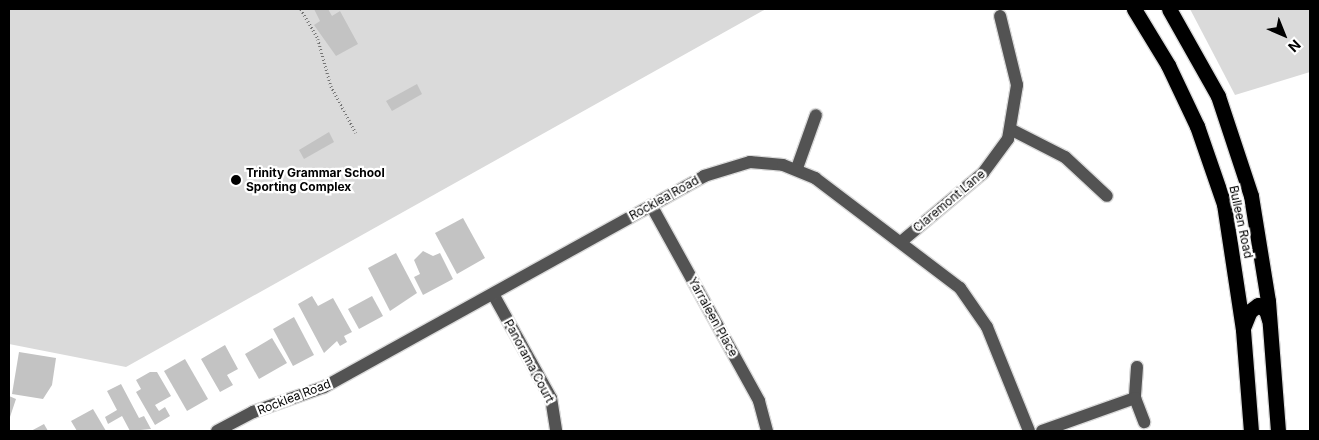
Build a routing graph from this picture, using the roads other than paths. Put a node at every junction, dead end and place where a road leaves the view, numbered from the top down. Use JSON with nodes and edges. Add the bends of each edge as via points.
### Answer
{"nodes":[{"id":1,"x":1134,"y":9,"type":"edge"},
{"id":2,"x":1169,"y":9,"type":"edge"},
{"id":3,"x":1000,"y":16,"type":"dead end"},
{"id":4,"x":816,"y":115,"type":"dead end"},
{"id":5,"x":1012,"y":130,"type":"junction"},
{"id":6,"x":797,"y":168,"type":"junction"},
{"id":7,"x":1107,"y":196,"type":"dead end"},
{"id":8,"x":651,"y":205,"type":"junction"},
{"id":9,"x":902,"y":241,"type":"junction"},
{"id":10,"x":492,"y":294,"type":"junction"},
{"id":11,"x":1270,"y":324,"type":"junction"},
{"id":12,"x":1243,"y":330,"type":"junction"},
{"id":13,"x":1137,"y":367,"type":"dead end"},
{"id":14,"x":1135,"y":398,"type":"junction"},
{"id":15,"x":1144,"y":422,"type":"dead end"},
{"id":16,"x":216,"y":431,"type":"edge"},
{"id":17,"x":556,"y":431,"type":"edge"},
{"id":18,"x":767,"y":431,"type":"edge"},
{"id":19,"x":1029,"y":431,"type":"edge"},
{"id":20,"x":1042,"y":431,"type":"edge"},
{"id":21,"x":1251,"y":431,"type":"edge"},
{"id":22,"x":1278,"y":431,"type":"edge"}],
"edges":[{"from":1,"to":12,"type":"highway","name":"Bulleen Road","via":[[1168,64],[1197,126],[1224,204]]},
{"from":2,"to":11,"type":"highway","name":"Bulleen Road","via":[[1218,96],[1238,154],[1258,230]]},
{"from":3,"to":5,"type":"street","name":"Claremont Lane","via":[[1017,85]]},
{"from":4,"to":6,"type":"street"},
{"from":5,"to":7,"type":"street","via":[[1065,158]]},
{"from":5,"to":9,"type":"street","name":"Claremont Lane","via":[[983,174]]},
{"from":6,"to":8,"type":"street","name":"Rocklea Road","via":[[767,162],[732,165]]},
{"from":6,"to":9,"type":"street","name":"Rocklea Road"},
{"from":8,"to":10,"type":"street","name":"Rocklea Road"},
{"from":8,"to":18,"type":"street","name":"Yarraleen Place","via":[[750,384]]},
{"from":9,"to":19,"type":"street","name":"Rocklea Road","via":[[953,281],[976,307],[1014,384]]},
{"from":10,"to":16,"type":"street","name":"Rocklea Road","via":[[324,387],[253,412]]},
{"from":10,"to":17,"type":"street","name":"Panorama Court","via":[[551,398]]},
{"from":11,"to":12,"type":"highway","via":[[1266,310],[1258,305],[1250,310]]},
{"from":11,"to":22,"type":"highway","name":"Bulleen Road"},
{"from":12,"to":21,"type":"highway","name":"Bulleen Road"},
{"from":13,"to":14,"type":"street"},
{"from":14,"to":15,"type":"street"},
{"from":14,"to":20,"type":"street"}]}
